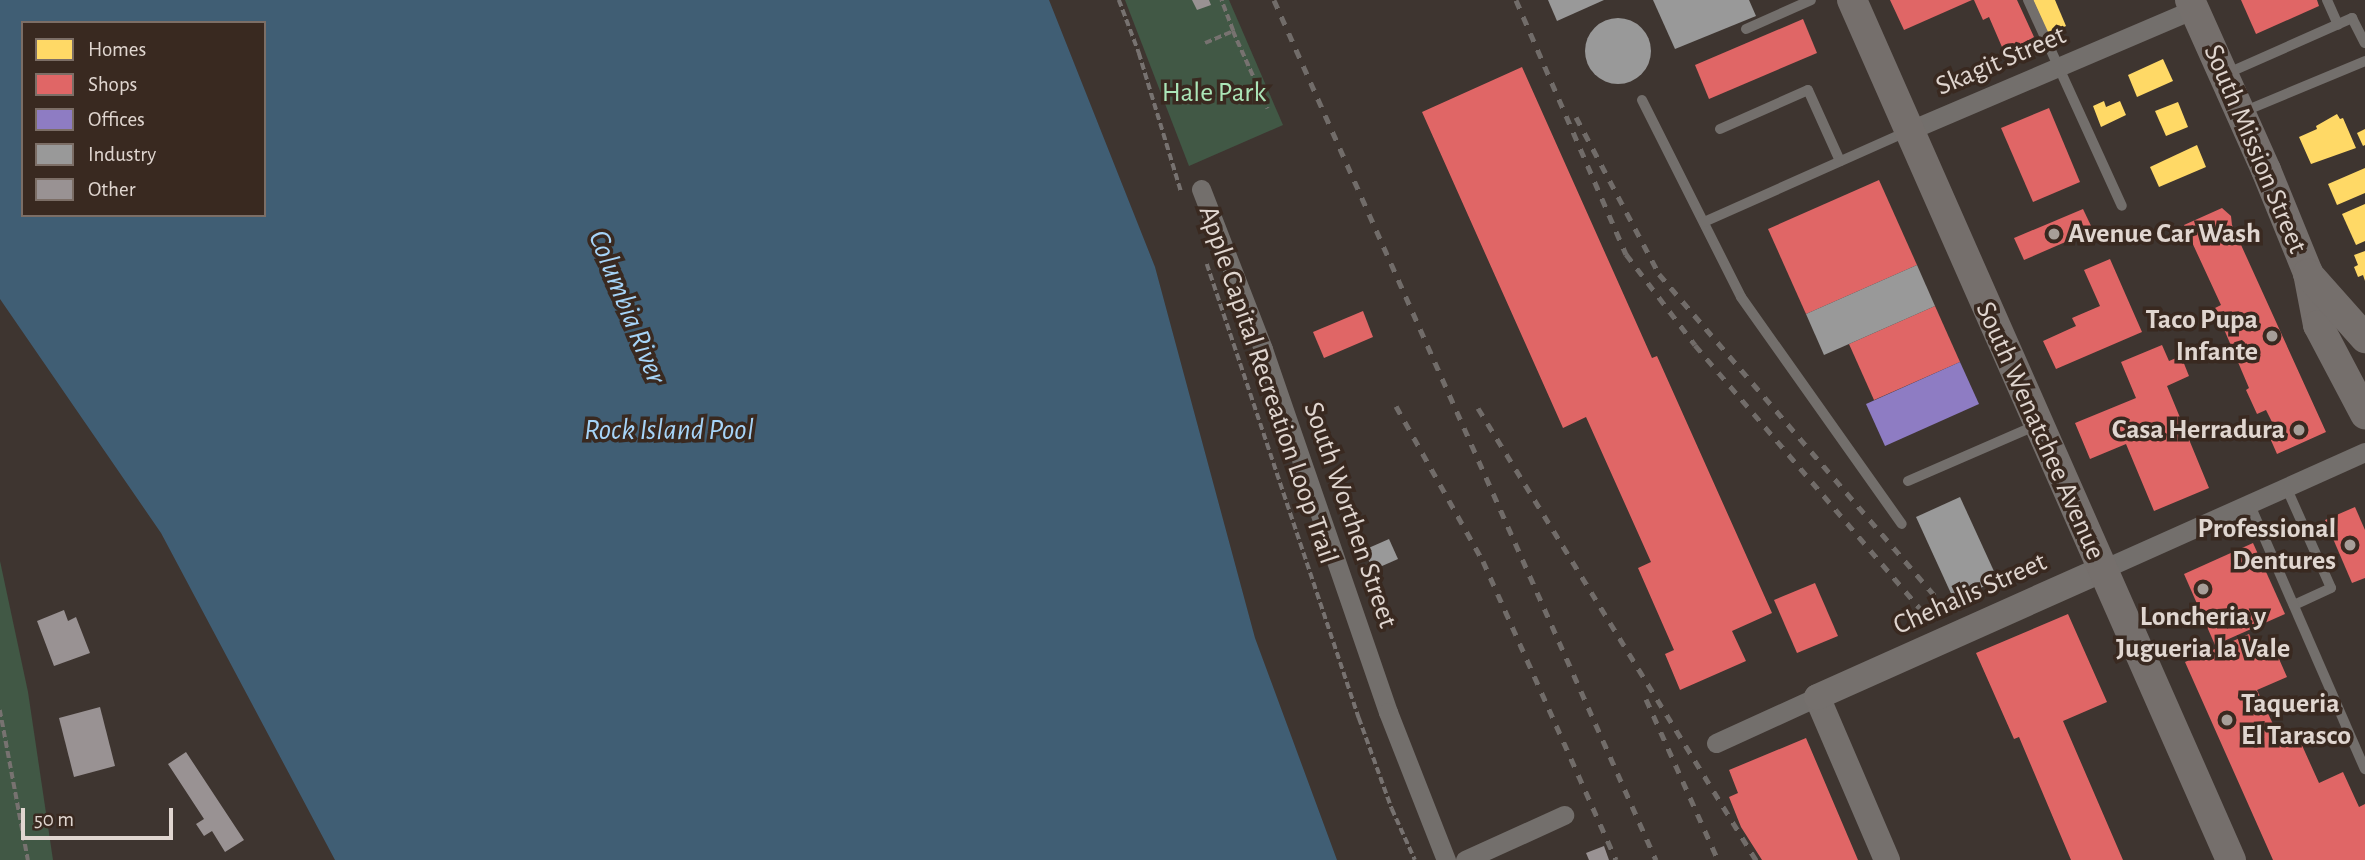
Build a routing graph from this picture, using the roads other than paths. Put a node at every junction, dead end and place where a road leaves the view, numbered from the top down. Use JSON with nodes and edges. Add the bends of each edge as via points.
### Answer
{"nodes":[{"id":1,"x":1778,"y":0,"type":"edge"},
{"id":2,"x":1811,"y":0,"type":"edge"},
{"id":3,"x":1852,"y":0,"type":"edge"},
{"id":4,"x":2028,"y":0,"type":"edge"},
{"id":5,"x":2327,"y":0,"type":"edge"},
{"id":6,"x":2192,"y":4,"type":"edge"},
{"id":7,"x":1784,"y":12,"type":"junction"},
{"id":8,"x":2338,"y":24,"type":"junction"},
{"id":9,"x":1746,"y":29,"type":"dead end"},
{"id":10,"x":2365,"y":43,"type":"edge"},
{"id":11,"x":2365,"y":61,"type":"edge"},
{"id":12,"x":2059,"y":66,"type":"junction"},
{"id":13,"x":2224,"y":75,"type":"junction"},
{"id":14,"x":1642,"y":100,"type":"dead end"},
{"id":15,"x":2241,"y":113,"type":"junction"},
{"id":16,"x":1720,"y":129,"type":"dead end"},
{"id":17,"x":1908,"y":131,"type":"junction"},
{"id":18,"x":1840,"y":161,"type":"junction"},
{"id":19,"x":1201,"y":189,"type":"dead end"},
{"id":20,"x":2122,"y":206,"type":"dead end"},
{"id":21,"x":1704,"y":222,"type":"junction"},
{"id":22,"x":2308,"y":273,"type":"junction"},
{"id":23,"x":2365,"y":338,"type":"edge"},
{"id":24,"x":2365,"y":414,"type":"edge"},
{"id":25,"x":2037,"y":425,"type":"junction"},
{"id":26,"x":2365,"y":452,"type":"edge"},
{"id":27,"x":1908,"y":481,"type":"dead end"},
{"id":28,"x":2287,"y":488,"type":"junction"},
{"id":29,"x":2250,"y":505,"type":"junction"},
{"id":30,"x":1902,"y":524,"type":"dead end"},
{"id":31,"x":2101,"y":570,"type":"junction"},
{"id":32,"x":2294,"y":605,"type":"junction"},
{"id":33,"x":1817,"y":697,"type":"junction"},
{"id":34,"x":1716,"y":743,"type":"dead end"},
{"id":35,"x":2365,"y":769,"type":"edge"},
{"id":36,"x":1564,"y":815,"type":"dead end"},
{"id":37,"x":1446,"y":860,"type":"edge"},
{"id":38,"x":1465,"y":860,"type":"edge"},
{"id":39,"x":1887,"y":860,"type":"edge"},
{"id":40,"x":2231,"y":860,"type":"edge"}],
"edges":[{"from":1,"to":7,"type":"lane"},
{"from":2,"to":7,"type":"lane"},
{"from":3,"to":17,"type":"main road","name":"South Wenatchee Avenue"},
{"from":4,"to":12,"type":"lane"},
{"from":5,"to":8,"type":"lane"},
{"from":6,"to":12,"type":"street","name":"Skagit Street"},
{"from":6,"to":13,"type":"main road","name":"South Mission Street"},
{"from":7,"to":9,"type":"lane"},
{"from":8,"to":10,"type":"lane","via":[[2352,18]]},
{"from":8,"to":13,"type":"lane"},
{"from":11,"to":15,"type":"lane"},
{"from":12,"to":17,"type":"street","name":"Skagit Street"},
{"from":12,"to":20,"type":"lane"},
{"from":13,"to":15,"type":"main road","name":"South Mission Street"},
{"from":14,"to":21,"type":"lane"},
{"from":15,"to":22,"type":"main road","name":"South Mission Street"},
{"from":16,"to":18,"type":"lane","via":[[1808,90]]},
{"from":17,"to":18,"type":"lane"},
{"from":17,"to":25,"type":"main road","name":"South Wenatchee Avenue"},
{"from":18,"to":21,"type":"lane"},
{"from":19,"to":37,"type":"street","name":"South Worthen Street","via":[[1263,349],[1388,712]]},
{"from":21,"to":30,"type":"lane","via":[[1741,297]]},
{"from":22,"to":23,"type":"main road"},
{"from":22,"to":24,"type":"main road","name":"South Mission Street","via":[[2318,325]]},
{"from":25,"to":27,"type":"lane"},
{"from":25,"to":31,"type":"main road","name":"South Wenatchee Avenue"},
{"from":26,"to":28,"type":"street","name":"Chehalis Street"},
{"from":28,"to":29,"type":"street","name":"Chehalis Street"},
{"from":28,"to":32,"type":"lane","via":[[2331,588]]},
{"from":29,"to":31,"type":"street","name":"Chehalis Street"},
{"from":29,"to":32,"type":"lane"},
{"from":31,"to":33,"type":"street","name":"Chehalis Street"},
{"from":31,"to":40,"type":"main road","name":"South Wenatchee Avenue"},
{"from":32,"to":35,"type":"lane"},
{"from":33,"to":34,"type":"street","name":"Chehalis Street"},
{"from":33,"to":39,"type":"street"},
{"from":36,"to":38,"type":"street"}]}
